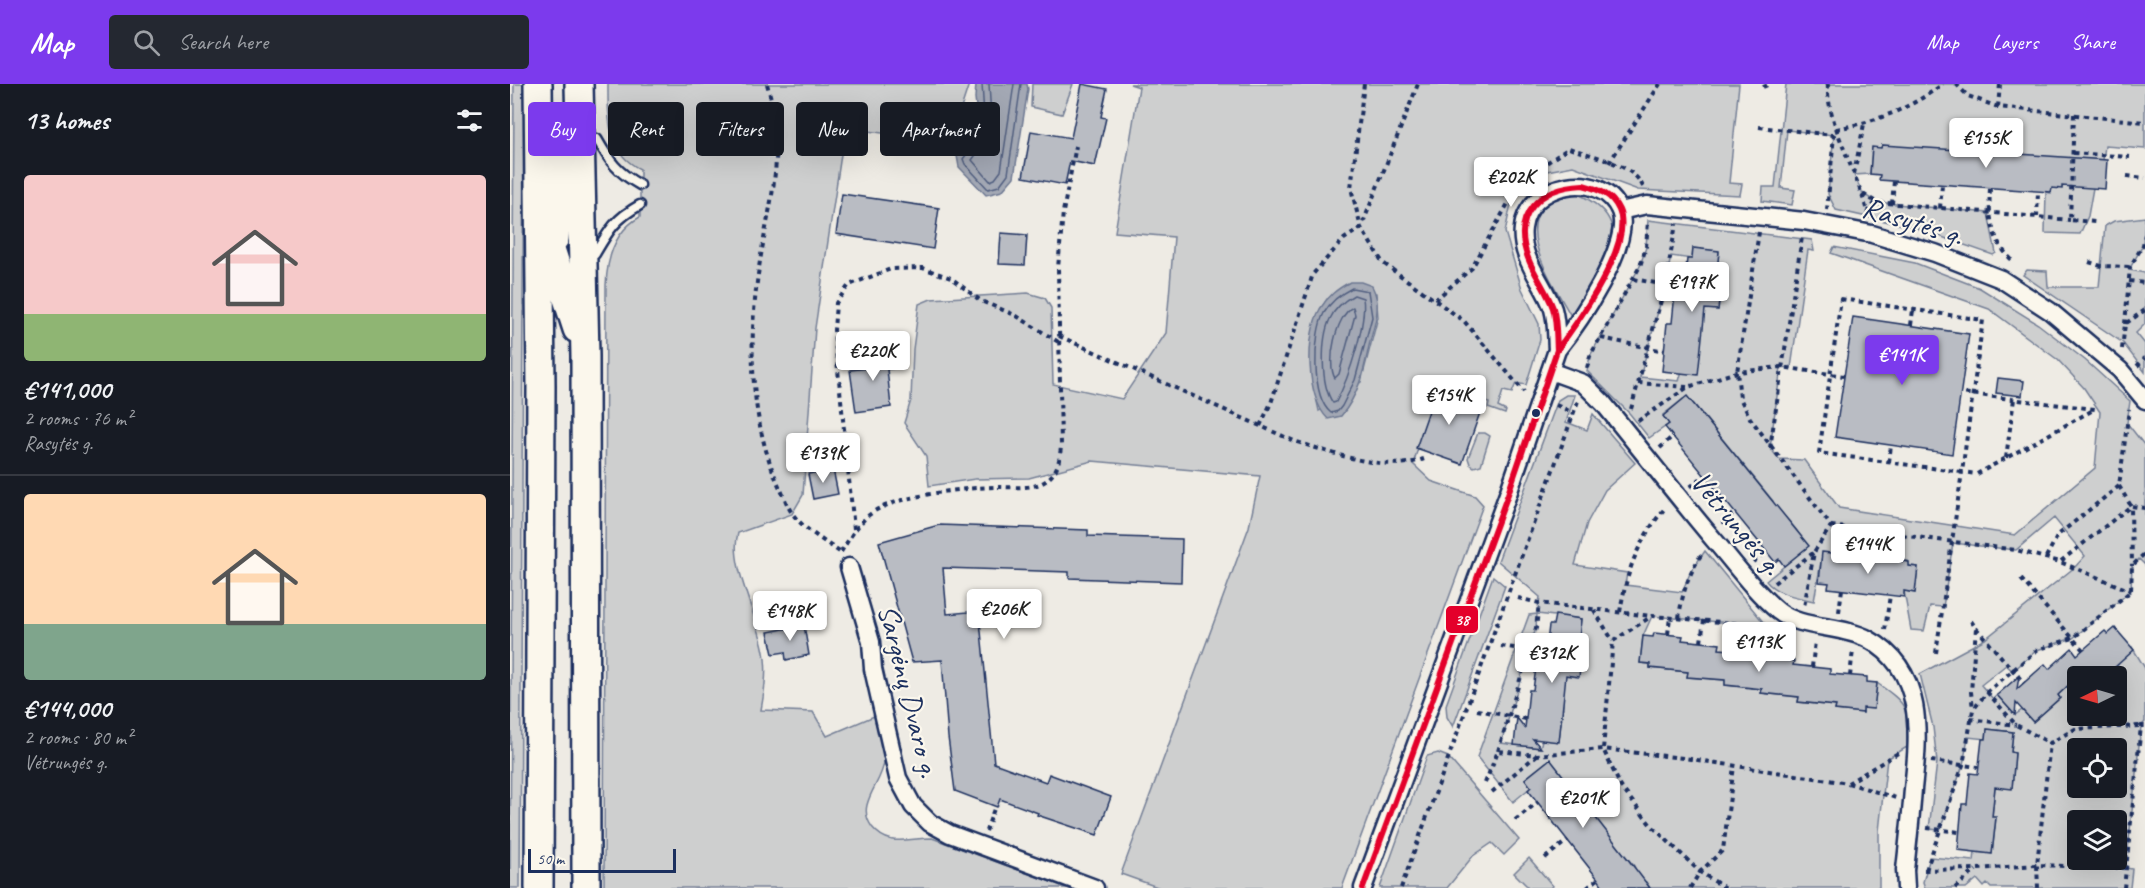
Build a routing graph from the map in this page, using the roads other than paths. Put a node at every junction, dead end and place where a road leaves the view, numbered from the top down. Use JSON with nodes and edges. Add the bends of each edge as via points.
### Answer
{"nodes":[{"id":1,"x":538,"y":84,"type":"edge"},
{"id":2,"x":569,"y":84,"type":"edge"},
{"id":3,"x":579,"y":84,"type":"edge"},
{"id":4,"x":597,"y":84,"type":"edge"},
{"id":5,"x":597,"y":140,"type":"junction"},
{"id":6,"x":640,"y":184,"type":"dead end"},
{"id":7,"x":640,"y":205,"type":"dead end"},
{"id":8,"x":1620,"y":212,"type":"junction"},
{"id":9,"x":540,"y":216,"type":"junction"},
{"id":10,"x":595,"y":254,"type":"junction"},
{"id":11,"x":553,"y":257,"type":"junction"},
{"id":12,"x":1557,"y":350,"type":"junction"},
{"id":13,"x":585,"y":356,"type":"junction"},
{"id":14,"x":1550,"y":371,"type":"junction"},
{"id":15,"x":541,"y":386,"type":"junction"},
{"id":16,"x":2145,"y":400,"type":"edge"},
{"id":17,"x":845,"y":560,"type":"road end"},
{"id":18,"x":538,"y":888,"type":"edge"},
{"id":19,"x":586,"y":888,"type":"edge"},
{"id":20,"x":1095,"y":888,"type":"edge"},
{"id":21,"x":1363,"y":888,"type":"edge"},
{"id":22,"x":1906,"y":888,"type":"edge"}],
"edges":[{"from":1,"to":9,"type":"highway"},
{"from":2,"to":11,"type":"highway"},
{"from":3,"to":13,"type":"highway"},
{"from":4,"to":5,"type":"highway"},
{"from":5,"to":6,"type":"lane","via":[[610,163]]},
{"from":5,"to":10,"type":"highway"},
{"from":7,"to":10,"type":"lane","via":[[610,227]]},
{"from":8,"to":12,"type":"street","via":[[1622,228],[1606,274]]},
{"from":8,"to":12,"type":"street","via":[[1607,195],[1587,186],[1565,185],[1536,200],[1527,213],[1523,229],[1525,246],[1552,308]]},
{"from":8,"to":16,"type":"street","name":"Rasytės g.","via":[[1647,205],[1804,221],[1872,234],[1935,254],[2001,279],[2050,311],[2120,370]]},
{"from":9,"to":11,"type":"highway"},
{"from":9,"to":15,"type":"highway"},
{"from":10,"to":13,"type":"highway"},
{"from":11,"to":13,"type":"highway"},
{"from":11,"to":15,"type":"highway"},
{"from":12,"to":14,"type":"street"},
{"from":13,"to":19,"type":"highway"},
{"from":14,"to":21,"type":"street"},
{"from":14,"to":22,"type":"street","name":"Vėtrungės g.","via":[[1583,383],[1759,594],[1781,613],[1855,633],[1882,648],[1899,667],[1916,708],[1918,741]]},
{"from":15,"to":18,"type":"highway"},
{"from":17,"to":20,"type":"street","name":"Sargėnų Dvaro g.","via":[[871,642],[875,678],[902,787],[913,806],[930,823],[950,834]]}]}
